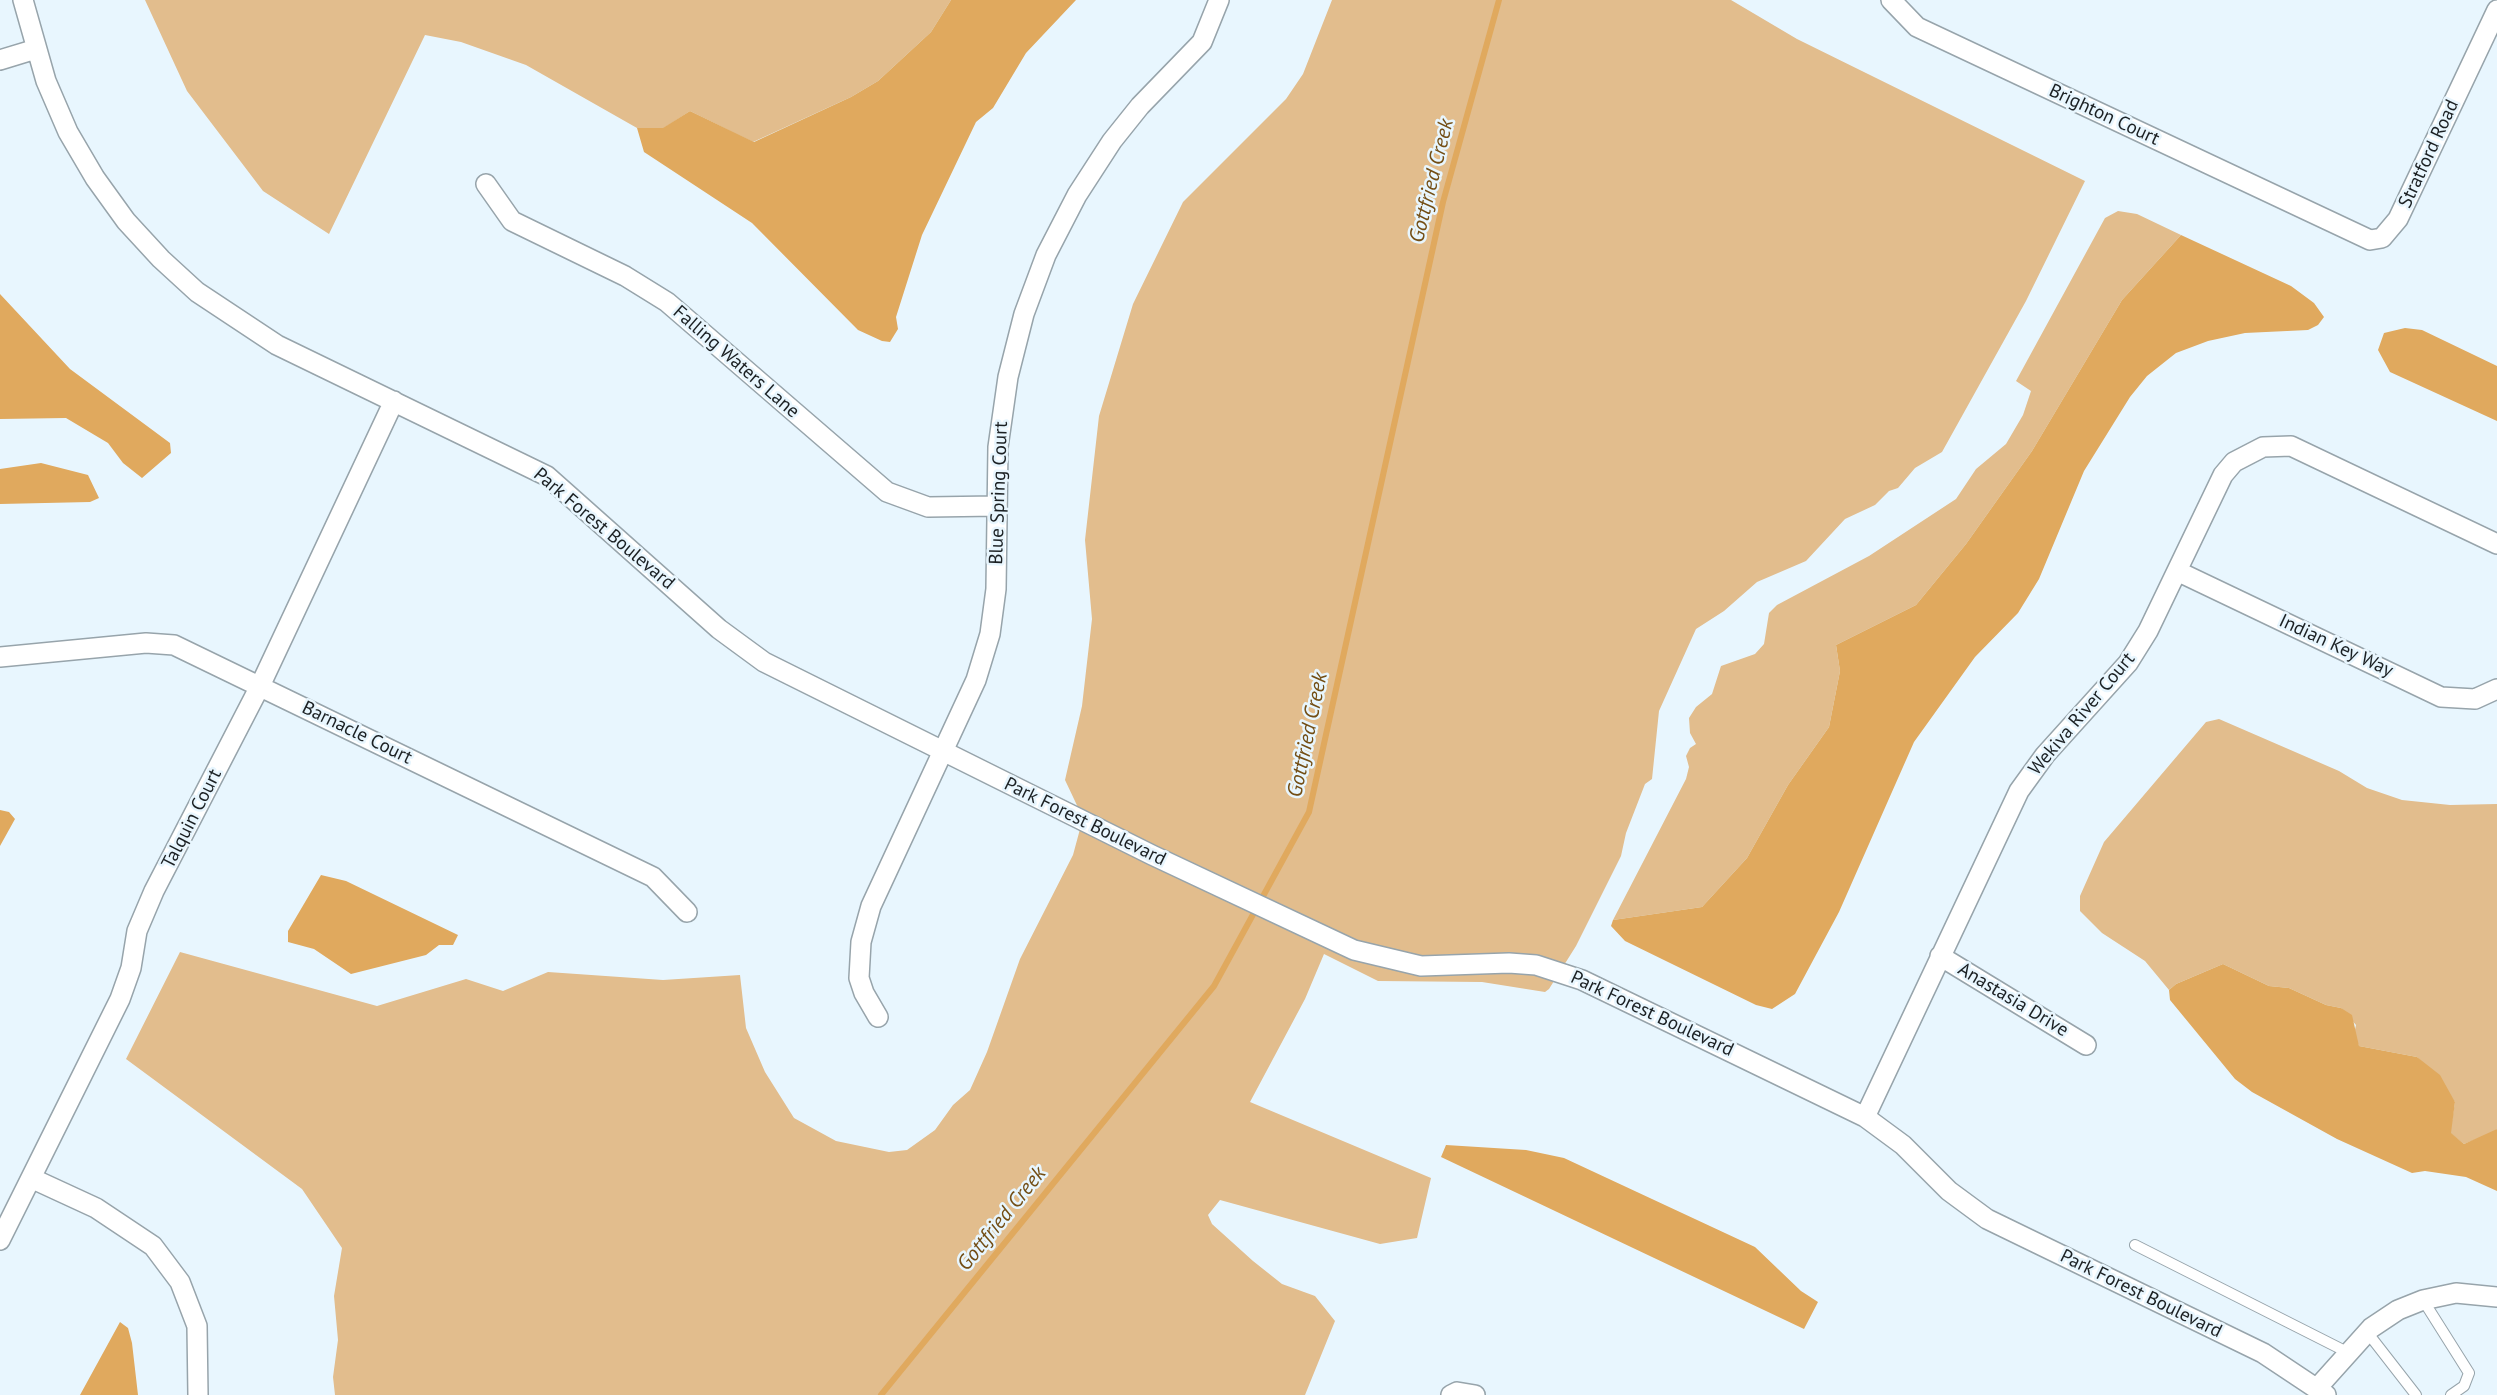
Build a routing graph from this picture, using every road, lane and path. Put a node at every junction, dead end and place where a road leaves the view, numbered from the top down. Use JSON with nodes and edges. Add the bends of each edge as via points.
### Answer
{"nodes":[{"id":1,"x":23,"y":0,"type":"edge"},
{"id":2,"x":1219,"y":0,"type":"edge"},
{"id":3,"x":1891,"y":0,"type":"edge"},
{"id":4,"x":2497,"y":9,"type":"edge"},
{"id":5,"x":36,"y":48,"type":"junction"},
{"id":6,"x":0,"y":60,"type":"edge"},
{"id":7,"x":486,"y":184,"type":"dead end"},
{"id":8,"x":2325,"y":220,"type":"joint"},
{"id":9,"x":394,"y":401,"type":"junction"},
{"id":10,"x":996,"y":506,"type":"junction"},
{"id":11,"x":2497,"y":544,"type":"edge"},
{"id":12,"x":2177,"y":571,"type":"junction"},
{"id":13,"x":0,"y":657,"type":"edge"},
{"id":14,"x":260,"y":686,"type":"junction"},
{"id":15,"x":2497,"y":689,"type":"edge"},
{"id":16,"x":943,"y":753,"type":"junction"},
{"id":17,"x":687,"y":912,"type":"dead end"},
{"id":18,"x":1940,"y":956,"type":"junction"},
{"id":19,"x":878,"y":1017,"type":"dead end"},
{"id":20,"x":2086,"y":1045,"type":"dead end"},
{"id":21,"x":1865,"y":1116,"type":"junction"},
{"id":22,"x":31,"y":1178,"type":"junction"},
{"id":23,"x":0,"y":1240,"type":"edge"},
{"id":24,"x":2135,"y":1245,"type":"dead end"},
{"id":25,"x":2497,"y":1297,"type":"edge"},
{"id":26,"x":2423,"y":1300,"type":"junction"},
{"id":27,"x":2367,"y":1332,"type":"junction"},
{"id":28,"x":2347,"y":1352,"type":"junction"},
{"id":29,"x":2322,"y":1391,"type":"edge"},
{"id":30,"x":198,"y":1395,"type":"edge"},
{"id":31,"x":1451,"y":1395,"type":"edge"},
{"id":32,"x":1475,"y":1395,"type":"edge"},
{"id":33,"x":2416,"y":1395,"type":"edge"},
{"id":34,"x":2451,"y":1395,"type":"edge"}],
"edges":[{"from":1,"to":5,"type":"street","name":"Park Forest Boulevard"},
{"from":2,"to":10,"type":"street","name":"Blue Spring Court","via":[[1202,42],[1112,142],[1046,255],[1008,377]]},
{"from":3,"to":8,"type":"street","name":"Brighton Court","via":[[1917,27]]},
{"from":4,"to":8,"type":"street","name":"Stratford Road","via":[[2392,229],[2382,238],[2370,240]]},
{"from":5,"to":6,"type":"street"},
{"from":5,"to":9,"type":"street","name":"Park Forest Boulevard","via":[[56,107],[94,178],[161,259],[243,325]]},
{"from":7,"to":10,"type":"street","name":"Falling Waters Lane","via":[[512,221],[625,276],[667,302],[887,492],[928,507]]},
{"from":9,"to":14,"type":"street","name":"Talquin Court"},
{"from":9,"to":16,"type":"street","name":"Park Forest Boulevard","via":[[547,476],[719,629],[764,662]]},
{"from":10,"to":16,"type":"street","name":"Blue Spring Court","via":[[996,589],[990,634],[976,680]]},
{"from":11,"to":12,"type":"street","name":"Wekiva River Court","via":[[2282,444],[2246,454],[2223,475]]},
{"from":12,"to":15,"type":"street","name":"Indian Key Way","via":[[2441,696],[2475,699]]},
{"from":12,"to":18,"type":"street","name":"Wekiva River Court","via":[[2128,663],[2045,755],[2019,791]]},
{"from":13,"to":14,"type":"street","name":"Barnacle Court","via":[[146,643],[174,645]]},
{"from":14,"to":17,"type":"street","name":"Barnacle Court","via":[[653,877]]},
{"from":14,"to":22,"type":"street","name":"Talquin Court","via":[[154,891],[137,931],[120,999]]},
{"from":16,"to":19,"type":"street","name":"Blue Spring Court","via":[[871,906],[861,942],[859,978]]},
{"from":16,"to":21,"type":"street","name":"Park Forest Boulevard","via":[[1354,950],[1421,966],[1509,963],[1563,972]]},
{"from":18,"to":20,"type":"street","name":"Anastasia Drive"},
{"from":18,"to":21,"type":"street","name":"Wekiva River Court"},
{"from":21,"to":29,"type":"street","name":"Park Forest Boulevard","via":[[1987,1219],[2263,1353]]},
{"from":22,"to":23,"type":"street","name":"Talquin Court"},
{"from":22,"to":30,"type":"street","via":[[96,1208],[153,1245],[180,1282],[197,1326]]},
{"from":24,"to":28,"type":"lane"},
{"from":25,"to":26,"type":"street","via":[[2455,1293]]},
{"from":26,"to":27,"type":"street","via":[[2398,1310]]},
{"from":26,"to":34,"type":"lane","via":[[2469,1373],[2465,1386]]},
{"from":27,"to":28,"type":"street"},
{"from":27,"to":33,"type":"lane"},
{"from":28,"to":29,"type":"street"},
{"from":31,"to":32,"type":"street"}]}
